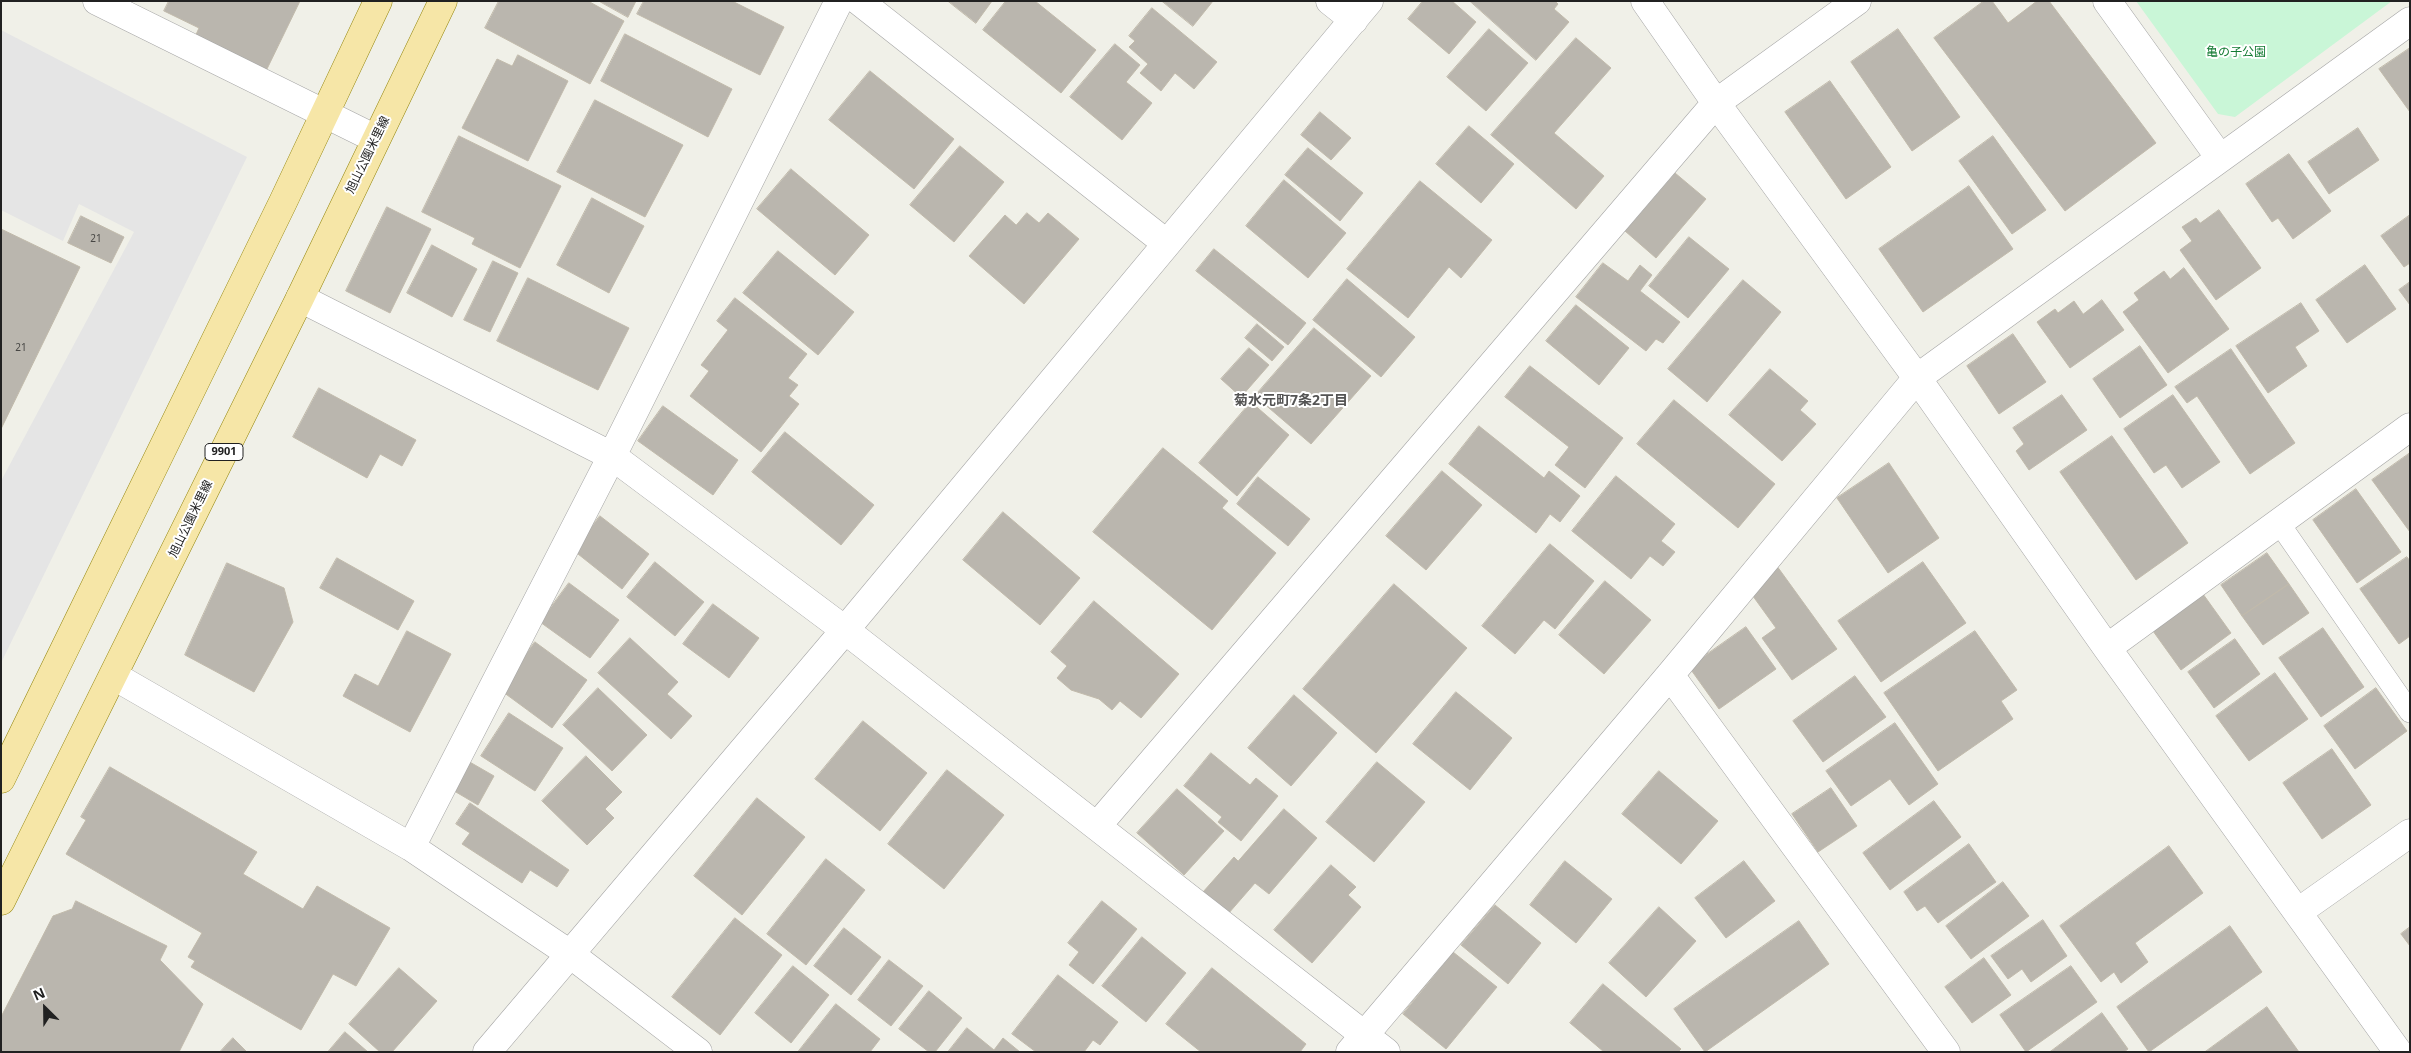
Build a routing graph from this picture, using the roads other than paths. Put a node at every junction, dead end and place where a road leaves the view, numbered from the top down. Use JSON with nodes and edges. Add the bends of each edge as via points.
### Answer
{"nodes":[{"id":1,"x":97,"y":1,"type":"edge"},
{"id":2,"x":378,"y":1,"type":"edge"},
{"id":3,"x":443,"y":1,"type":"edge"},
{"id":4,"x":839,"y":1,"type":"edge"},
{"id":5,"x":859,"y":1,"type":"edge"},
{"id":6,"x":1330,"y":1,"type":"edge"},
{"id":7,"x":1645,"y":1,"type":"edge"},
{"id":8,"x":1856,"y":1,"type":"edge"},
{"id":9,"x":2107,"y":1,"type":"edge"},
{"id":10,"x":1362,"y":11,"type":"edge"},
{"id":11,"x":2410,"y":21,"type":"edge"},
{"id":12,"x":1716,"y":103,"type":"junction"},
{"id":13,"x":325,"y":113,"type":"junction"},
{"id":14,"x":376,"y":139,"type":"junction"},
{"id":15,"x":2220,"y":158,"type":"junction"},
{"id":16,"x":1166,"y":243,"type":"junction"},
{"id":17,"x":300,"y":298,"type":"junction"},
{"id":18,"x":1917,"y":378,"type":"junction"},
{"id":19,"x":2410,"y":428,"type":"edge"},
{"id":20,"x":612,"y":456,"type":"junction"},
{"id":21,"x":2279,"y":523,"type":"junction"},
{"id":22,"x":845,"y":630,"type":"junction"},
{"id":23,"x":2107,"y":648,"type":"junction"},
{"id":24,"x":1670,"y":675,"type":"junction"},
{"id":25,"x":114,"y":676,"type":"junction"},
{"id":26,"x":2410,"y":712,"type":"edge"},
{"id":27,"x":5,"y":763,"type":"edge"},
{"id":28,"x":1096,"y":826,"type":"junction"},
{"id":29,"x":2410,"y":833,"type":"edge"},
{"id":30,"x":411,"y":847,"type":"junction"},
{"id":31,"x":1,"y":900,"type":"edge"},
{"id":32,"x":2298,"y":912,"type":"junction"},
{"id":33,"x":570,"y":954,"type":"junction"},
{"id":34,"x":1357,"y":1043,"type":"edge"},
{"id":35,"x":487,"y":1052,"type":"edge"},
{"id":36,"x":698,"y":1052,"type":"edge"},
{"id":37,"x":1386,"y":1052,"type":"edge"},
{"id":38,"x":1946,"y":1052,"type":"edge"},
{"id":39,"x":2398,"y":1052,"type":"edge"}],
"edges":[{"from":1,"to":13,"type":"street"},
{"from":2,"to":13,"type":"main road"},
{"from":3,"to":14,"type":"main road","name":"旭山公園米里線","number":"9901"},
{"from":4,"to":20,"type":"street"},
{"from":5,"to":16,"type":"street"},
{"from":6,"to":10,"type":"street"},
{"from":7,"to":12,"type":"street"},
{"from":8,"to":12,"type":"street"},
{"from":9,"to":15,"type":"street"},
{"from":10,"to":16,"type":"street"},
{"from":11,"to":15,"type":"street"},
{"from":12,"to":18,"type":"street"},
{"from":12,"to":28,"type":"street"},
{"from":13,"to":14,"type":"street"},
{"from":13,"to":27,"type":"main road"},
{"from":14,"to":17,"type":"main road","name":"旭山公園米里線","number":"9901"},
{"from":15,"to":18,"type":"street"},
{"from":16,"to":22,"type":"street"},
{"from":17,"to":20,"type":"street"},
{"from":17,"to":25,"type":"main road","name":"旭山公園米里線","number":"9901"},
{"from":18,"to":23,"type":"street"},
{"from":18,"to":24,"type":"street"},
{"from":19,"to":21,"type":"street"},
{"from":20,"to":22,"type":"street"},
{"from":20,"to":30,"type":"street"},
{"from":21,"to":23,"type":"street"},
{"from":21,"to":26,"type":"lane"},
{"from":22,"to":28,"type":"street"},
{"from":22,"to":33,"type":"street"},
{"from":23,"to":32,"type":"street"},
{"from":24,"to":34,"type":"street"},
{"from":24,"to":38,"type":"street"},
{"from":25,"to":30,"type":"street"},
{"from":25,"to":31,"type":"main road","name":"旭山公園米里線","number":"9901"},
{"from":28,"to":34,"type":"street"},
{"from":29,"to":32,"type":"street"},
{"from":30,"to":33,"type":"street"},
{"from":32,"to":39,"type":"street"},
{"from":33,"to":35,"type":"street"},
{"from":33,"to":36,"type":"street"},
{"from":34,"to":37,"type":"street"}]}
